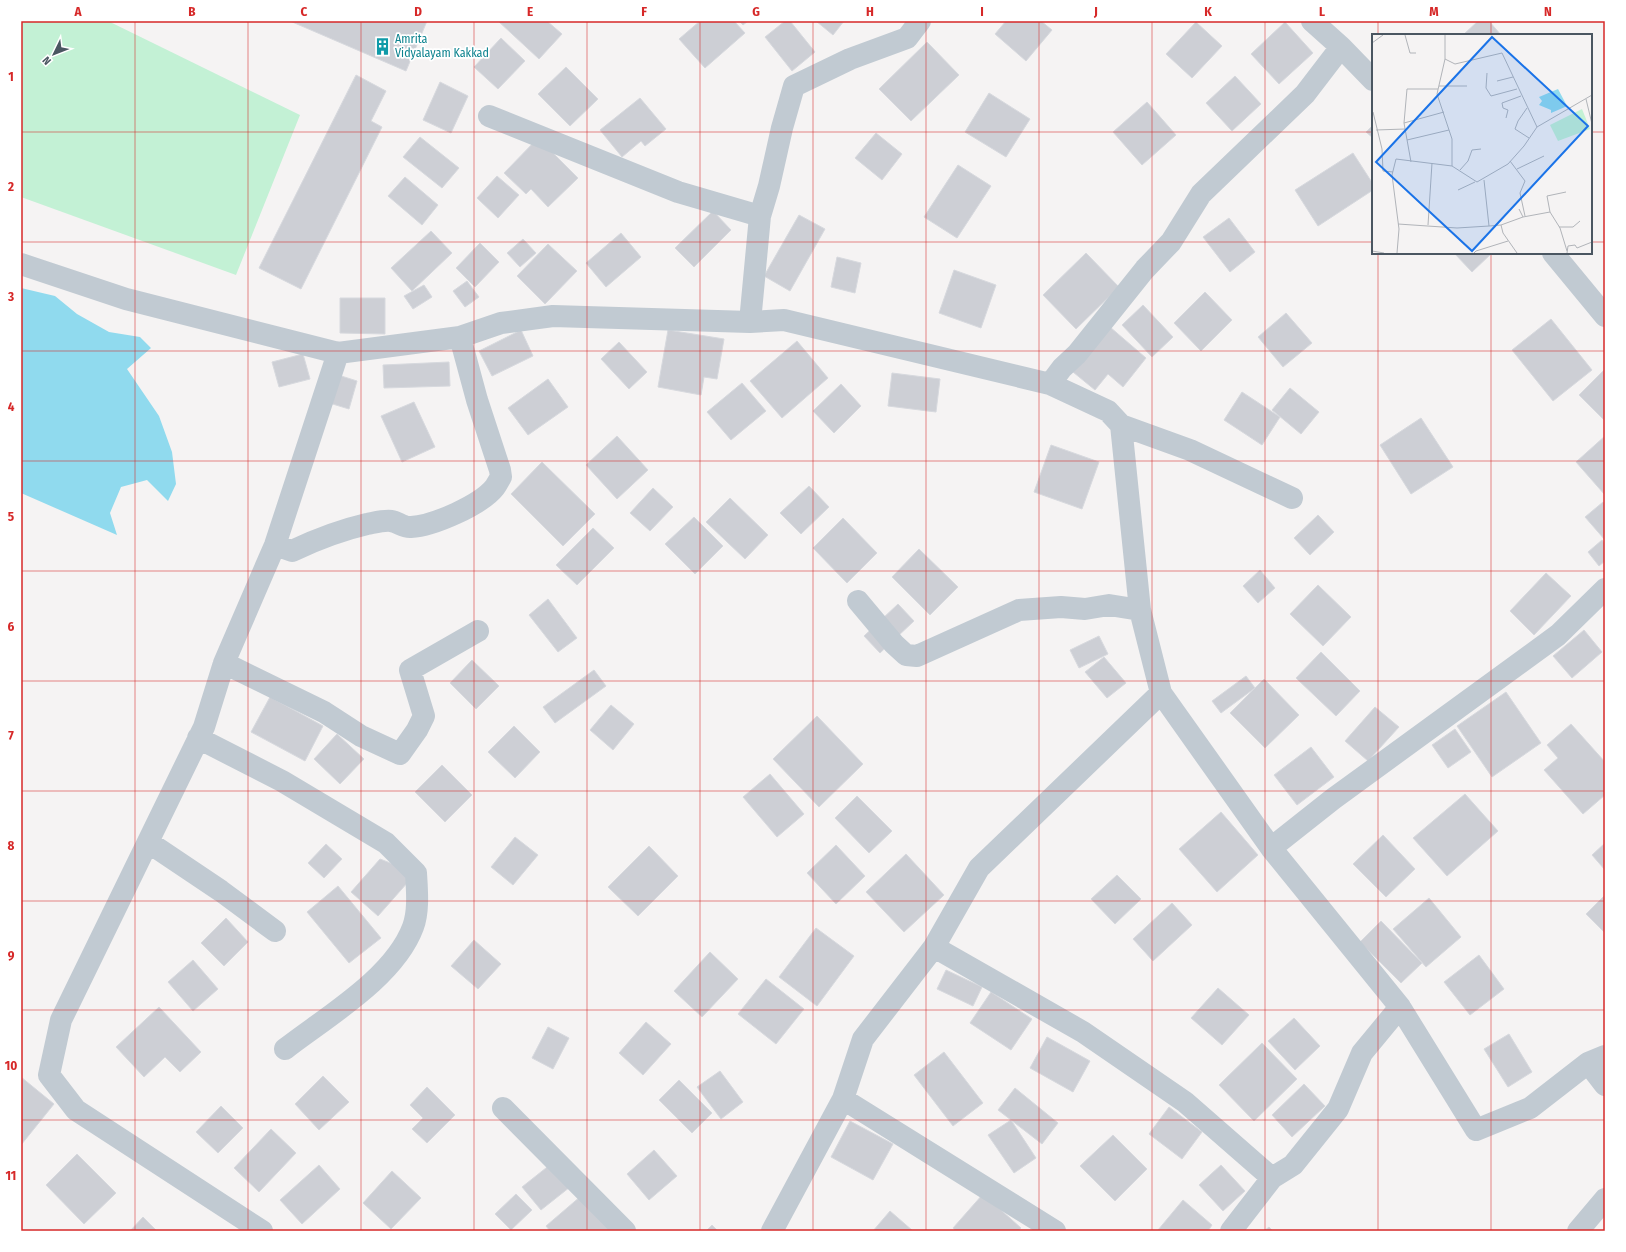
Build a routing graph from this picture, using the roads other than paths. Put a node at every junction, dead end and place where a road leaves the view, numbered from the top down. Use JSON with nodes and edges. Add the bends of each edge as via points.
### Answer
{"nodes":[{"id":1,"x":920,"y":21,"type":"edge"},
{"id":2,"x":1312,"y":21,"type":"edge"},
{"id":3,"x":1341,"y":47,"type":"junction"},
{"id":4,"x":1372,"y":79,"type":"edge"},
{"id":5,"x":489,"y":116,"type":"dead end"},
{"id":6,"x":760,"y":216,"type":"junction"},
{"id":7,"x":1554,"y":254,"type":"edge"},
{"id":8,"x":21,"y":264,"type":"edge"},
{"id":9,"x":1605,"y":316,"type":"edge"},
{"id":10,"x":750,"y":322,"type":"junction"},
{"id":11,"x":460,"y":337,"type":"junction"},
{"id":12,"x":338,"y":353,"type":"junction"},
{"id":13,"x":1050,"y":384,"type":"junction"},
{"id":14,"x":1121,"y":424,"type":"junction"},
{"id":15,"x":1292,"y":498,"type":"dead end"},
{"id":16,"x":275,"y":544,"type":"junction"},
{"id":17,"x":1605,"y":589,"type":"edge"},
{"id":18,"x":858,"y":601,"type":"dead end"},
{"id":19,"x":1140,"y":610,"type":"junction"},
{"id":20,"x":478,"y":631,"type":"dead end"},
{"id":21,"x":224,"y":663,"type":"junction"},
{"id":22,"x":1161,"y":693,"type":"junction"},
{"id":23,"x":198,"y":738,"type":"junction"},
{"id":24,"x":148,"y":842,"type":"junction"},
{"id":25,"x":1272,"y":848,"type":"junction"},
{"id":26,"x":275,"y":931,"type":"dead end"},
{"id":27,"x":934,"y":947,"type":"junction"},
{"id":28,"x":1400,"y":1007,"type":"junction"},
{"id":29,"x":285,"y":1049,"type":"dead end"},
{"id":30,"x":1597,"y":1060,"type":"edge"},
{"id":31,"x":1605,"y":1085,"type":"edge"},
{"id":32,"x":843,"y":1099,"type":"junction"},
{"id":33,"x":503,"y":1108,"type":"dead end"},
{"id":34,"x":1272,"y":1178,"type":"junction"},
{"id":35,"x":1605,"y":1199,"type":"edge"},
{"id":36,"x":262,"y":1231,"type":"edge"},
{"id":37,"x":625,"y":1231,"type":"edge"},
{"id":38,"x":772,"y":1231,"type":"edge"},
{"id":39,"x":1055,"y":1231,"type":"edge"},
{"id":40,"x":1231,"y":1231,"type":"edge"},
{"id":41,"x":1578,"y":1231,"type":"edge"}],
"edges":[{"from":1,"to":6,"type":"street","via":[[907,38],[850,59],[794,86]]},
{"from":2,"to":3,"type":"street"},
{"from":3,"to":4,"type":"street"},
{"from":3,"to":13,"type":"street","via":[[1306,94],[1201,194],[1171,242],[1145,269]]},
{"from":5,"to":6,"type":"street","via":[[678,192]]},
{"from":6,"to":10,"type":"street"},
{"from":7,"to":9,"type":"street"},
{"from":8,"to":12,"type":"street","via":[[126,298]]},
{"from":10,"to":11,"type":"street","via":[[552,316],[501,323]]},
{"from":10,"to":13,"type":"street","via":[[784,320]]},
{"from":11,"to":12,"type":"street"},
{"from":11,"to":16,"type":"street","via":[[500,470],[501,477],[494,488],[460,511],[424,526],[408,528],[390,521],[366,524],[316,540],[292,551]]},
{"from":12,"to":16,"type":"street"},
{"from":13,"to":14,"type":"street","via":[[1108,411]]},
{"from":14,"to":15,"type":"street","via":[[1190,450]]},
{"from":14,"to":19,"type":"street"},
{"from":16,"to":21,"type":"street"},
{"from":17,"to":25,"type":"street","via":[[1558,636],[1333,799]]},
{"from":18,"to":19,"type":"street","via":[[906,655],[918,656],[1019,610],[1061,607],[1085,609],[1109,605]]},
{"from":19,"to":22,"type":"street"},
{"from":20,"to":21,"type":"street","via":[[410,670],[424,716],[400,754],[361,736],[324,712]]},
{"from":21,"to":23,"type":"street","via":[[204,727]]},
{"from":22,"to":25,"type":"street"},
{"from":22,"to":27,"type":"street","via":[[979,868]]},
{"from":23,"to":24,"type":"street"},
{"from":23,"to":29,"type":"street","via":[[282,782],[386,843],[416,873],[417,903],[413,927],[396,959],[352,1000]]},
{"from":24,"to":26,"type":"street"},
{"from":24,"to":36,"type":"street","via":[[61,1020],[49,1075],[76,1110]]},
{"from":25,"to":28,"type":"street"},
{"from":27,"to":32,"type":"street","via":[[863,1039]]},
{"from":27,"to":34,"type":"street","via":[[1089,1037],[1184,1102]]},
{"from":28,"to":30,"type":"street","via":[[1476,1130],[1530,1108]]},
{"from":28,"to":34,"type":"street","via":[[1362,1053],[1338,1109],[1293,1165]]},
{"from":30,"to":31,"type":"street"},
{"from":32,"to":38,"type":"street"},
{"from":32,"to":39,"type":"street"},
{"from":33,"to":37,"type":"street"},
{"from":34,"to":40,"type":"street"},
{"from":35,"to":41,"type":"street"}]}
